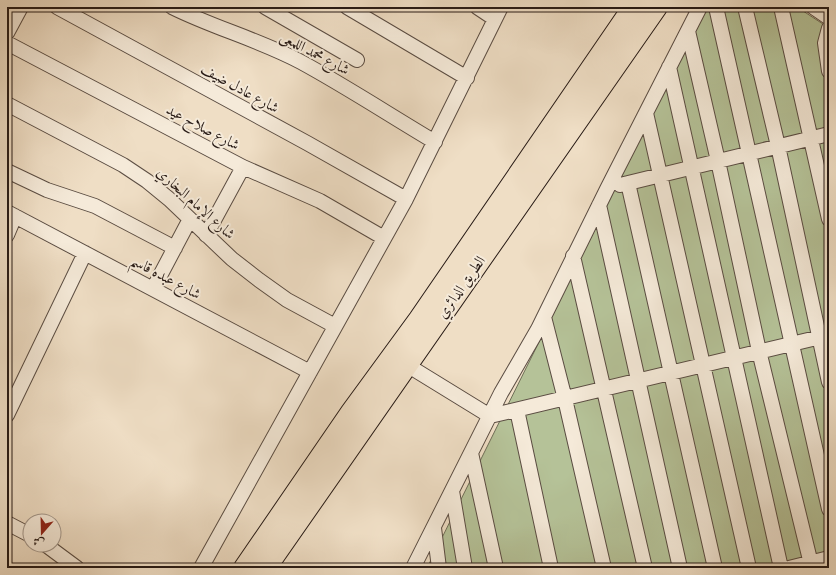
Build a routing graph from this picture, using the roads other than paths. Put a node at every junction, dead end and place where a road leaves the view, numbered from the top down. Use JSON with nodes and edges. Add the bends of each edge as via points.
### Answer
{"nodes":[{"id":1,"x":21,"y":7,"type":"edge"},
{"id":2,"x":57,"y":7,"type":"edge"},
{"id":3,"x":172,"y":7,"type":"edge"},
{"id":4,"x":265,"y":7,"type":"edge"},
{"id":5,"x":348,"y":7,"type":"edge"},
{"id":6,"x":476,"y":7,"type":"edge"},
{"id":7,"x":633,"y":7,"type":"edge"},
{"id":8,"x":657,"y":7,"type":"edge"},
{"id":9,"x":700,"y":7,"type":"edge"},
{"id":10,"x":716,"y":7,"type":"edge"},
{"id":11,"x":744,"y":7,"type":"edge"},
{"id":12,"x":781,"y":7,"type":"edge"},
{"id":13,"x":814,"y":7,"type":"edge"},
{"id":14,"x":498,"y":13,"type":"edge"},
{"id":15,"x":10,"y":18,"type":"edge"},
{"id":16,"x":829,"y":18,"type":"edge"},
{"id":17,"x":829,"y":28,"type":"edge"},
{"id":18,"x":688,"y":31,"type":"junction"},
{"id":19,"x":7,"y":33,"type":"edge"},
{"id":20,"x":7,"y":43,"type":"edge"},
{"id":21,"x":357,"y":60,"type":"dead end"},
{"id":22,"x":669,"y":67,"type":"junction"},
{"id":23,"x":829,"y":71,"type":"edge"},
{"id":24,"x":466,"y":78,"type":"junction"},
{"id":25,"x":7,"y":104,"type":"edge"},
{"id":26,"x":646,"y":113,"type":"junction"},
{"id":27,"x":829,"y":134,"type":"edge"},
{"id":28,"x":812,"y":138,"type":"junction"},
{"id":29,"x":435,"y":142,"type":"junction"},
{"id":30,"x":778,"y":146,"type":"junction"},
{"id":31,"x":748,"y":154,"type":"junction"},
{"id":32,"x":718,"y":161,"type":"junction"},
{"id":33,"x":243,"y":167,"type":"junction"},
{"id":34,"x":690,"y":168,"type":"junction"},
{"id":35,"x":7,"y":171,"type":"edge"},
{"id":36,"x":661,"y":175,"type":"junction"},
{"id":37,"x":628,"y":183,"type":"junction"},
{"id":38,"x":607,"y":189,"type":"junction"},
{"id":39,"x":406,"y":199,"type":"junction"},
{"id":40,"x":599,"y":206,"type":"junction"},
{"id":41,"x":11,"y":214,"type":"edge"},
{"id":42,"x":829,"y":218,"type":"edge"},
{"id":43,"x":190,"y":219,"type":"junction"},
{"id":44,"x":7,"y":235,"type":"edge"},
{"id":45,"x":206,"y":235,"type":"junction"},
{"id":46,"x":384,"y":238,"type":"junction"},
{"id":47,"x":175,"y":248,"type":"junction"},
{"id":48,"x":85,"y":253,"type":"junction"},
{"id":49,"x":573,"y":256,"type":"junction"},
{"id":50,"x":153,"y":289,"type":"junction"},
{"id":51,"x":544,"y":316,"type":"junction"},
{"id":52,"x":335,"y":326,"type":"junction"},
{"id":53,"x":824,"y":336,"type":"edge"},
{"id":54,"x":791,"y":344,"type":"junction"},
{"id":55,"x":759,"y":351,"type":"junction"},
{"id":56,"x":733,"y":358,"type":"junction"},
{"id":57,"x":407,"y":365,"type":"junction"},
{"id":58,"x":702,"y":365,"type":"junction"},
{"id":59,"x":310,"y":372,"type":"junction"},
{"id":60,"x":671,"y":373,"type":"junction"},
{"id":61,"x":638,"y":381,"type":"junction"},
{"id":62,"x":829,"y":382,"type":"edge"},
{"id":63,"x":605,"y":389,"type":"junction"},
{"id":64,"x":565,"y":399,"type":"junction"},
{"id":65,"x":517,"y":410,"type":"junction"},
{"id":66,"x":7,"y":415,"type":"edge"},
{"id":67,"x":490,"y":416,"type":"junction"},
{"id":68,"x":471,"y":453,"type":"junction"},
{"id":69,"x":452,"y":491,"type":"junction"},
{"id":70,"x":829,"y":509,"type":"edge"},
{"id":71,"x":7,"y":523,"type":"edge"},
{"id":72,"x":434,"y":528,"type":"junction"},
{"id":73,"x":22,"y":531,"type":"edge"},
{"id":74,"x":57,"y":553,"type":"edge"},
{"id":75,"x":829,"y":558,"type":"edge"},
{"id":76,"x":811,"y":565,"type":"edge"},
{"id":77,"x":77,"y":568,"type":"edge"},
{"id":78,"x":201,"y":568,"type":"edge"},
{"id":79,"x":244,"y":568,"type":"edge"},
{"id":80,"x":266,"y":568,"type":"edge"},
{"id":81,"x":413,"y":568,"type":"edge"},
{"id":82,"x":439,"y":568,"type":"edge"},
{"id":83,"x":465,"y":568,"type":"edge"},
{"id":84,"x":496,"y":568,"type":"edge"},
{"id":85,"x":551,"y":568,"type":"edge"},
{"id":86,"x":604,"y":568,"type":"edge"},
{"id":87,"x":645,"y":568,"type":"edge"},
{"id":88,"x":680,"y":568,"type":"edge"},
{"id":89,"x":715,"y":568,"type":"edge"},
{"id":90,"x":749,"y":568,"type":"edge"},
{"id":91,"x":781,"y":568,"type":"edge"},
{"id":92,"x":789,"y":568,"type":"edge"}],
"edges":[{"from":1,"to":15,"type":"street"},
{"from":2,"to":39,"type":"street","name":"شارع عادل ضيف","via":[[307,142]]},
{"from":3,"to":29,"type":"street","name":"شارع محمد اللمعى","via":[[301,62]]},
{"from":4,"to":21,"type":"street"},
{"from":5,"to":24,"type":"street"},
{"from":6,"to":14,"type":"street"},
{"from":7,"to":79,"type":"highway","name":"الطريق الدائري"},
{"from":8,"to":57,"type":"highway","name":"الطريق الدائري"},
{"from":9,"to":18,"type":"street"},
{"from":10,"to":31,"type":"street"},
{"from":11,"to":30,"type":"street"},
{"from":12,"to":28,"type":"street"},
{"from":13,"to":16,"type":"street"},
{"from":14,"to":24,"type":"street"},
{"from":15,"to":19,"type":"street"},
{"from":17,"to":23,"type":"street","via":[[825,47]]},
{"from":18,"to":22,"type":"street"},
{"from":18,"to":32,"type":"street"},
{"from":20,"to":33,"type":"street","name":"شارع صلاح عيد"},
{"from":22,"to":26,"type":"street"},
{"from":22,"to":34,"type":"street"},
{"from":24,"to":29,"type":"street"},
{"from":25,"to":43,"type":"street","name":"شارع الإمام البخاري","via":[[123,165],[153,185]]},
{"from":26,"to":36,"type":"street"},
{"from":26,"to":38,"type":"street"},
{"from":27,"to":28,"type":"street"},
{"from":28,"to":30,"type":"street"},
{"from":28,"to":42,"type":"street"},
{"from":29,"to":39,"type":"street"},
{"from":30,"to":31,"type":"street"},
{"from":30,"to":53,"type":"street"},
{"from":31,"to":32,"type":"street"},
{"from":31,"to":54,"type":"street"},
{"from":32,"to":34,"type":"street"},
{"from":32,"to":55,"type":"street"},
{"from":33,"to":45,"type":"street"},
{"from":33,"to":46,"type":"street","name":"شارع صلاح عيد","via":[[320,200]]},
{"from":34,"to":36,"type":"street"},
{"from":34,"to":56,"type":"street"},
{"from":35,"to":47,"type":"street","via":[[47,190],[95,206]]},
{"from":36,"to":37,"type":"street"},
{"from":36,"to":58,"type":"street"},
{"from":37,"to":38,"type":"street"},
{"from":37,"to":60,"type":"street"},
{"from":38,"to":40,"type":"street"},
{"from":39,"to":46,"type":"street"},
{"from":40,"to":49,"type":"street"},
{"from":40,"to":61,"type":"street"},
{"from":41,"to":44,"type":"street"},
{"from":41,"to":48,"type":"street","name":"شارع عبده قاسم"},
{"from":43,"to":45,"type":"street","name":"شارع الإمام البخاري"},
{"from":43,"to":47,"type":"street"},
{"from":45,"to":52,"type":"street","name":"شارع الإمام البخاري","via":[[287,300]]},
{"from":46,"to":52,"type":"street"},
{"from":47,"to":50,"type":"street"},
{"from":48,"to":50,"type":"street","name":"شارع عبده قاسم"},
{"from":48,"to":66,"type":"street"},
{"from":49,"to":51,"type":"street"},
{"from":49,"to":63,"type":"street"},
{"from":50,"to":59,"type":"street","name":"شارع عبده قاسم"},
{"from":51,"to":64,"type":"street"},
{"from":51,"to":67,"type":"street"},
{"from":52,"to":59,"type":"street"},
{"from":53,"to":54,"type":"street"},
{"from":53,"to":62,"type":"street"},
{"from":54,"to":55,"type":"street"},
{"from":54,"to":70,"type":"street"},
{"from":55,"to":56,"type":"street"},
{"from":55,"to":76,"type":"street"},
{"from":56,"to":58,"type":"street"},
{"from":56,"to":91,"type":"street"},
{"from":57,"to":67,"type":"street"},
{"from":57,"to":80,"type":"highway","name":"الطريق الدائري"},
{"from":58,"to":60,"type":"street"},
{"from":58,"to":90,"type":"street"},
{"from":59,"to":78,"type":"street"},
{"from":60,"to":61,"type":"street"},
{"from":60,"to":89,"type":"street"},
{"from":61,"to":63,"type":"street"},
{"from":61,"to":88,"type":"street"},
{"from":63,"to":64,"type":"street"},
{"from":63,"to":87,"type":"street"},
{"from":64,"to":65,"type":"street"},
{"from":64,"to":86,"type":"street"},
{"from":65,"to":67,"type":"street"},
{"from":65,"to":85,"type":"street"},
{"from":67,"to":68,"type":"street"},
{"from":68,"to":69,"type":"street"},
{"from":68,"to":84,"type":"street"},
{"from":69,"to":72,"type":"street"},
{"from":69,"to":83,"type":"street"},
{"from":71,"to":73,"type":"street"},
{"from":72,"to":81,"type":"street"},
{"from":72,"to":82,"type":"street"},
{"from":74,"to":77,"type":"street"},
{"from":75,"to":76,"type":"street"},
{"from":76,"to":92,"type":"street"}]}
